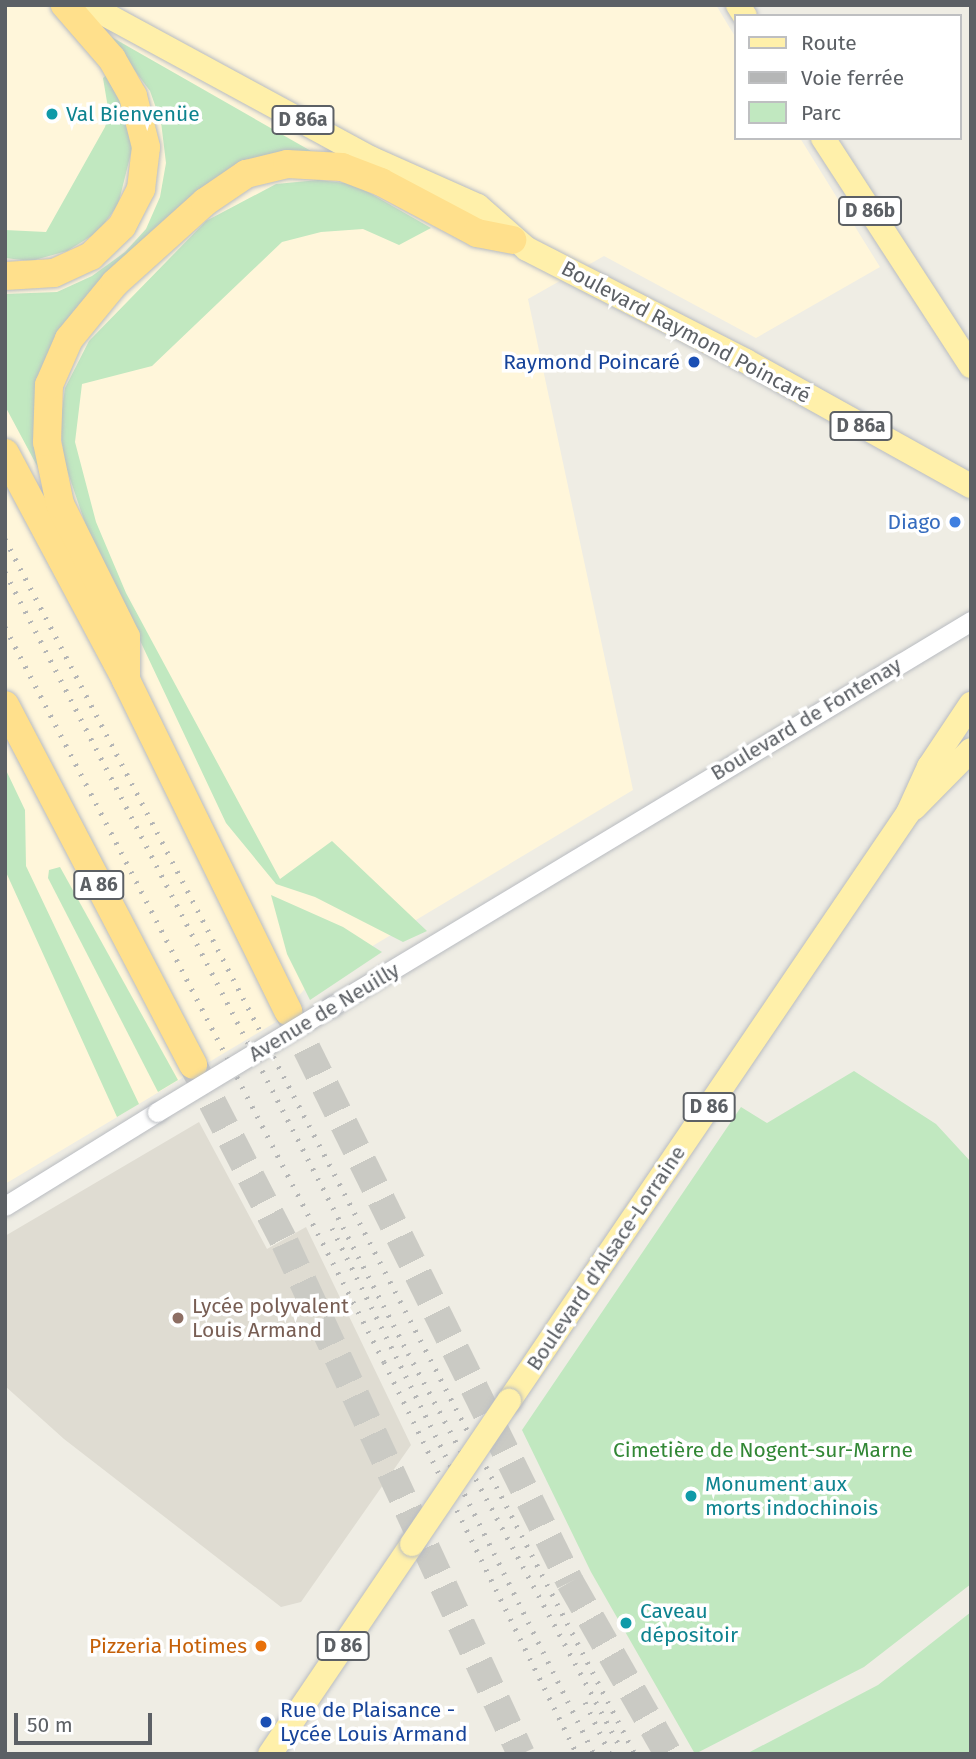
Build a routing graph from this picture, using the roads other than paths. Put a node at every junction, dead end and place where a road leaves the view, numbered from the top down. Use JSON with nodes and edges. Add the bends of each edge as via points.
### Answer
{"nodes":[{"id":1,"x":65,"y":5,"type":"edge"},
{"id":2,"x":88,"y":5,"type":"edge"},
{"id":3,"x":824,"y":140,"type":"edge"},
{"id":4,"x":512,"y":240,"type":"junction"},
{"id":5,"x":5,"y":276,"type":"edge"},
{"id":6,"x":971,"y":366,"type":"edge"},
{"id":7,"x":5,"y":453,"type":"edge"},
{"id":8,"x":969,"y":483,"type":"edge"},
{"id":9,"x":971,"y":621,"type":"edge"},
{"id":10,"x":126,"y":680,"type":"junction"},
{"id":11,"x":5,"y":705,"type":"edge"},
{"id":12,"x":971,"y":705,"type":"edge"},
{"id":13,"x":971,"y":750,"type":"edge"},
{"id":14,"x":908,"y":813,"type":"junction"},
{"id":15,"x":642,"y":818,"type":"joint"},
{"id":16,"x":288,"y":1011,"type":"tunnel mouth"},
{"id":17,"x":193,"y":1065,"type":"tunnel mouth"},
{"id":18,"x":5,"y":1206,"type":"edge"},
{"id":19,"x":270,"y":1754,"type":"edge"}],
"edges":[{"from":1,"to":5,"type":"highway","via":[[112,59],[133,96],[146,147],[141,189],[122,226],[91,256],[54,273]]},
{"from":2,"to":4,"type":"main road","number":"D 86a","via":[[370,158],[478,206],[490,213]]},
{"from":3,"to":6,"type":"main road","number":"D 86b"},
{"from":4,"to":8,"type":"main road","name":"Boulevard Raymond Poincaré","number":"D 86a"},
{"from":4,"to":10,"type":"highway","via":[[477,233],[381,182],[342,167],[287,164],[236,181],[115,283],[69,339],[49,386],[47,442],[60,504],[126,637]]},
{"from":7,"to":10,"type":"highway"},
{"from":9,"to":15,"type":"street","name":"Boulevard de Fontenay"},
{"from":10,"to":16,"type":"highway"},
{"from":11,"to":17,"type":"highway","number":"A 86"},
{"from":12,"to":14,"type":"main road","name":"Boulevard d'Alsace-Lorraine","number":"D 86","via":[[929,767]]},
{"from":13,"to":14,"type":"main road","name":"Boulevard d'Alsace-Lorraine","number":"D 86"},
{"from":14,"to":19,"type":"main road","name":"Boulevard d'Alsace-Lorraine","number":"D 86","bridge":true},
{"from":15,"to":18,"type":"street","name":"Avenue de Neuilly","bridge":true}]}
